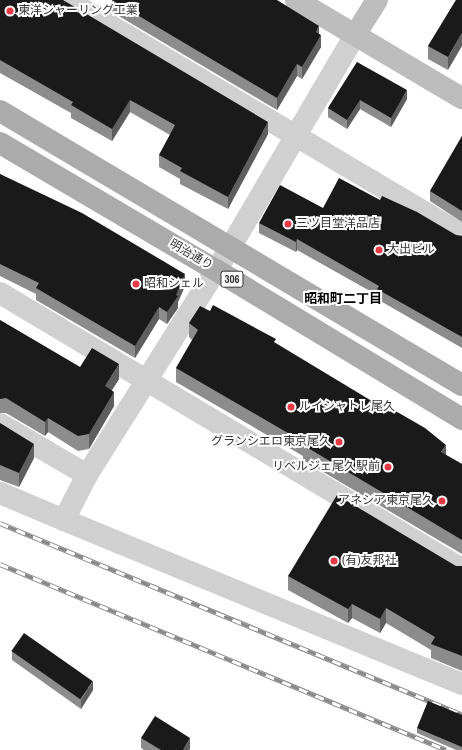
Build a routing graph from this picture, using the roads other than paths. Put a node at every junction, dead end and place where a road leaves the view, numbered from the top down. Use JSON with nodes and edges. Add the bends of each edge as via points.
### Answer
{"nodes":[{"id":1,"x":66,"y":0,"type":"edge"},
{"id":2,"x":296,"y":0,"type":"edge"},
{"id":3,"x":377,"y":0,"type":"edge"},
{"id":4,"x":355,"y":35,"type":"junction"},
{"id":5,"x":462,"y":98,"type":"edge"},
{"id":6,"x":0,"y":111,"type":"edge"},
{"id":7,"x":296,"y":135,"type":"junction"},
{"id":8,"x":0,"y":144,"type":"edge"},
{"id":9,"x":462,"y":235,"type":"edge"},
{"id":10,"x":230,"y":248,"type":"junction"},
{"id":11,"x":216,"y":270,"type":"junction"},
{"id":12,"x":0,"y":293,"type":"edge"},
{"id":13,"x":147,"y":380,"type":"junction"},
{"id":14,"x":462,"y":385,"type":"edge"},
{"id":15,"x":462,"y":419,"type":"edge"},
{"id":16,"x":0,"y":424,"type":"edge"},
{"id":17,"x":88,"y":475,"type":"junction"},
{"id":18,"x":0,"y":493,"type":"edge"},
{"id":19,"x":64,"y":520,"type":"junction"},
{"id":20,"x":462,"y":569,"type":"edge"},
{"id":21,"x":462,"y":684,"type":"edge"}],
"edges":[{"from":1,"to":7,"type":"street"},
{"from":2,"to":4,"type":"street"},
{"from":3,"to":4,"type":"street"},
{"from":4,"to":5,"type":"street"},
{"from":4,"to":7,"type":"street"},
{"from":6,"to":10,"type":"main road","number":"306"},
{"from":7,"to":9,"type":"street"},
{"from":7,"to":10,"type":"street"},
{"from":8,"to":11,"type":"main road","name":"明治通り","number":"306"},
{"from":10,"to":11,"type":"street"},
{"from":10,"to":14,"type":"main road","number":"306"},
{"from":11,"to":13,"type":"street"},
{"from":11,"to":15,"type":"main road","name":"明治通り","number":"306"},
{"from":12,"to":13,"type":"street"},
{"from":13,"to":17,"type":"street"},
{"from":13,"to":20,"type":"street"},
{"from":16,"to":17,"type":"street"},
{"from":17,"to":19,"type":"street"},
{"from":18,"to":19,"type":"street"},
{"from":19,"to":21,"type":"street"}]}
